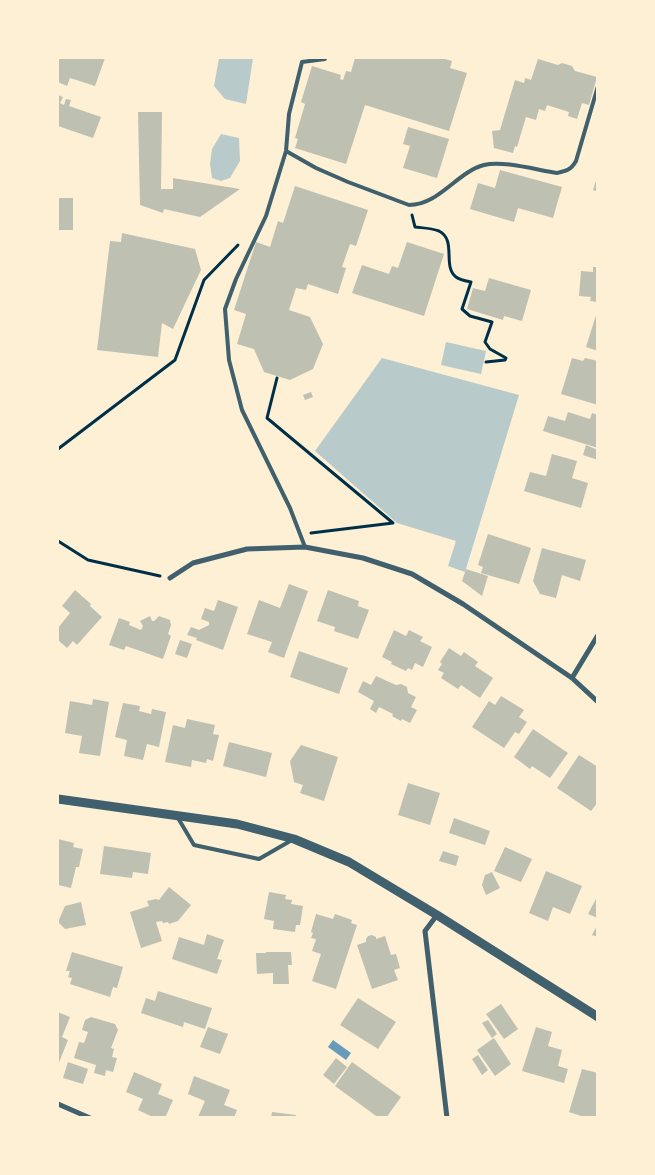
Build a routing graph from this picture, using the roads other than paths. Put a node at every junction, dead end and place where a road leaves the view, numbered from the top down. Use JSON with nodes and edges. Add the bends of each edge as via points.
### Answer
{"nodes":[{"id":1,"x":325,"y":58,"type":"edge"},
{"id":2,"x":598,"y":86,"type":"edge"},
{"id":3,"x":286,"y":150,"type":"junction"},
{"id":4,"x":305,"y":547,"type":"junction"},
{"id":5,"x":170,"y":578,"type":"road end"},
{"id":6,"x":598,"y":635,"type":"edge"},
{"id":7,"x":572,"y":678,"type":"junction"},
{"id":8,"x":598,"y":702,"type":"edge"},
{"id":9,"x":58,"y":799,"type":"edge"},
{"id":10,"x":177,"y":815,"type":"junction"},
{"id":11,"x":294,"y":839,"type":"junction"},
{"id":12,"x":437,"y":915,"type":"junction"},
{"id":13,"x":598,"y":1017,"type":"edge"},
{"id":14,"x":58,"y":1104,"type":"edge"},
{"id":15,"x":90,"y":1118,"type":"edge"},
{"id":16,"x":447,"y":1118,"type":"edge"}],
"edges":[{"from":1,"to":3,"type":"lane","via":[[302,62],[289,114]]},
{"from":2,"to":3,"type":"lane","via":[[576,161],[566,172],[499,163],[482,165],[422,203],[409,205],[348,182]]},
{"from":3,"to":4,"type":"lane","via":[[266,216],[225,309],[228,360],[242,410],[290,508]]},
{"from":4,"to":5,"type":"street","via":[[247,549],[193,563]]},
{"from":4,"to":7,"type":"street","via":[[363,558],[412,574],[463,604]]},
{"from":6,"to":7,"type":"street"},
{"from":7,"to":8,"type":"street"},
{"from":9,"to":10,"type":"street"},
{"from":10,"to":11,"type":"street","via":[[237,824]]},
{"from":10,"to":11,"type":"lane","via":[[194,845],[259,859]]},
{"from":11,"to":12,"type":"street","via":[[349,862]]},
{"from":12,"to":13,"type":"street"},
{"from":12,"to":16,"type":"street","via":[[424,931]]},
{"from":14,"to":15,"type":"street"}]}
